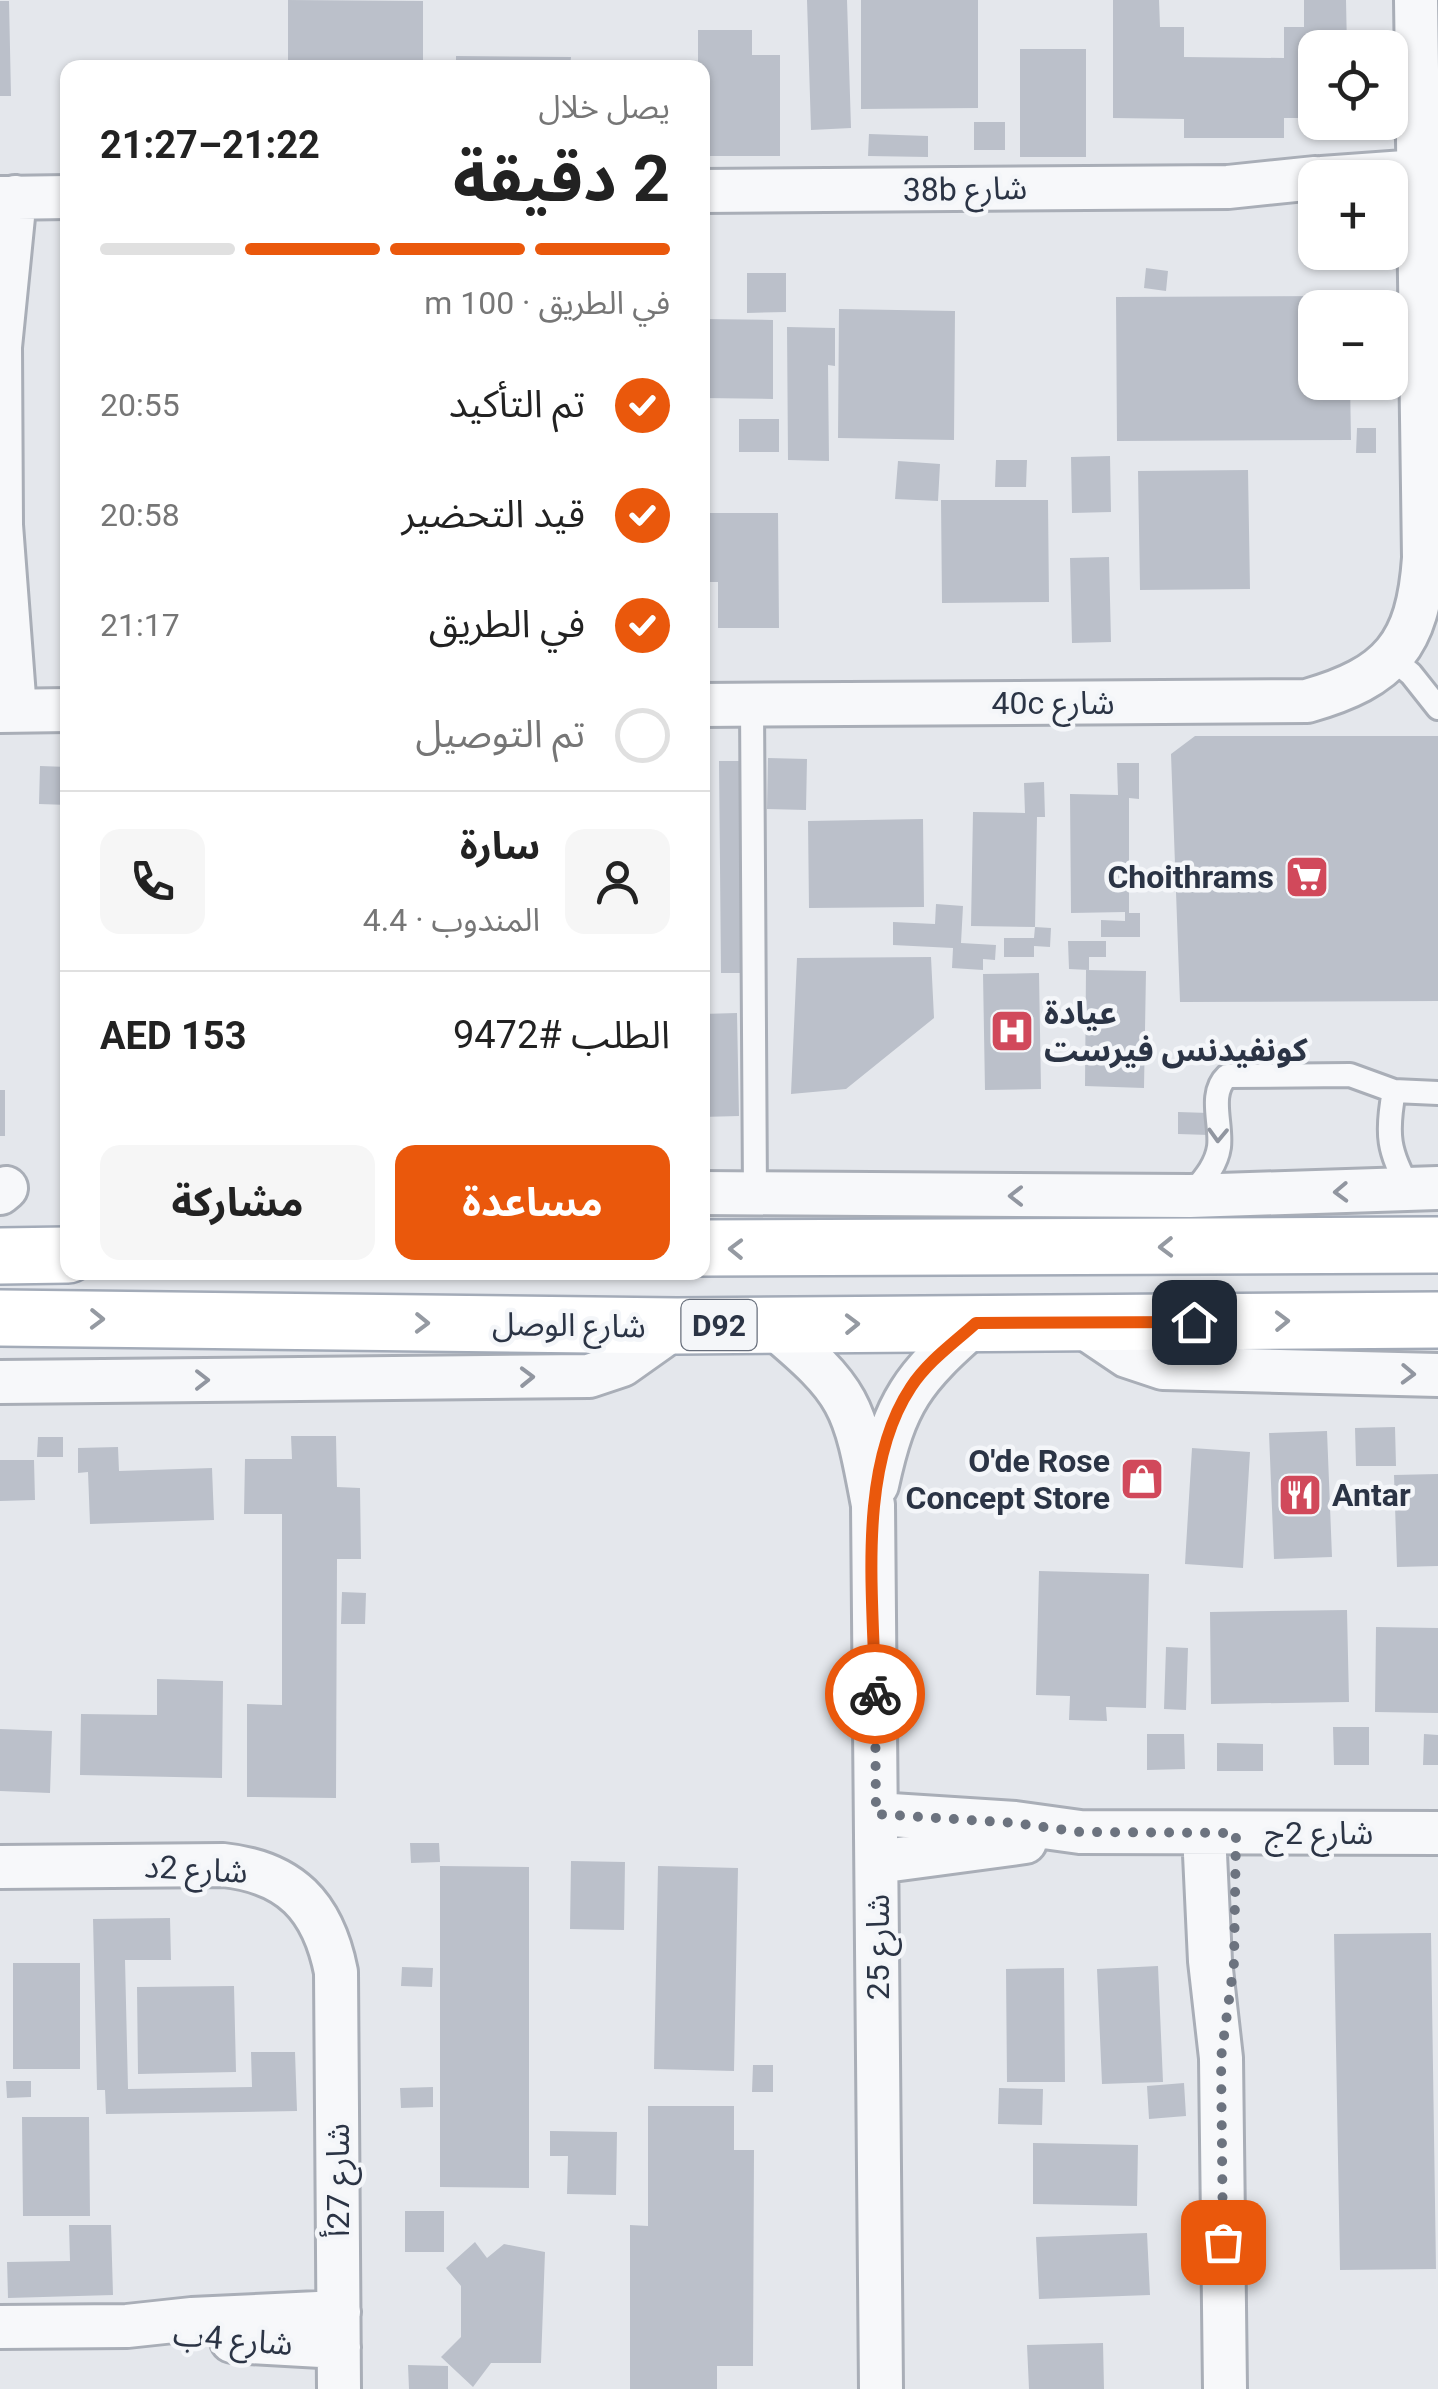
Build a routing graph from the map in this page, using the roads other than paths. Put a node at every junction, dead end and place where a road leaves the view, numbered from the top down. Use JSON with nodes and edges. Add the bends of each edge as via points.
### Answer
{"nodes":[{"id":1,"x":1416,"y":0,"type":"edge"},
{"id":2,"x":1298,"y":180,"type":"edge"},
{"id":3,"x":1228,"y":186,"type":"junction"},
{"id":4,"x":710,"y":191,"type":"edge"},
{"id":5,"x":1410,"y":193,"type":"edge"},
{"id":6,"x":8,"y":197,"type":"edge"},
{"id":7,"x":60,"y":197,"type":"edge"},
{"id":8,"x":1298,"y":198,"type":"edge"},
{"id":9,"x":0,"y":347,"type":"edge"},
{"id":10,"x":0,"y":526,"type":"edge"},
{"id":11,"x":1392,"y":658,"type":"junction"},
{"id":12,"x":710,"y":705,"type":"edge"},
{"id":13,"x":752,"y":705,"type":"junction"},
{"id":14,"x":1438,"y":708,"type":"edge"},
{"id":15,"x":8,"y":710,"type":"edge"},
{"id":16,"x":60,"y":710,"type":"edge"},
{"id":17,"x":1394,"y":1091,"type":"junction"},
{"id":18,"x":1438,"y":1094,"type":"edge"},
{"id":19,"x":1424,"y":1189,"type":"edge"},
{"id":20,"x":710,"y":1193,"type":"edge"},
{"id":21,"x":755,"y":1194,"type":"junction"},
{"id":22,"x":1190,"y":1196,"type":"junction"},
{"id":23,"x":1438,"y":1244,"type":"edge"},
{"id":24,"x":710,"y":1248,"type":"edge"},
{"id":25,"x":60,"y":1255,"type":"edge"},
{"id":26,"x":0,"y":1256,"type":"edge"},
{"id":27,"x":0,"y":1318,"type":"edge"},
{"id":28,"x":1438,"y":1320,"type":"edge"},
{"id":29,"x":976,"y":1323,"type":"junction"},
{"id":30,"x":1078,"y":1323,"type":"junction"},
{"id":31,"x":771,"y":1325,"type":"junction"},
{"id":32,"x":677,"y":1326,"type":"junction"},
{"id":33,"x":1438,"y":1375,"type":"edge"},
{"id":34,"x":0,"y":1382,"type":"edge"},
{"id":35,"x":873,"y":1505,"type":"junction"},
{"id":36,"x":876,"y":1814,"type":"junction"},
{"id":37,"x":1080,"y":1832,"type":"junction"},
{"id":38,"x":1220,"y":1833,"type":"junction"},
{"id":39,"x":1438,"y":1833,"type":"edge"},
{"id":40,"x":877,"y":1862,"type":"junction"},
{"id":41,"x":0,"y":1866,"type":"edge"},
{"id":42,"x":336,"y":1972,"type":"joint"},
{"id":43,"x":0,"y":2327,"type":"edge"},
{"id":44,"x":339,"y":2350,"type":"edge"},
{"id":45,"x":881,"y":2389,"type":"edge"},
{"id":46,"x":1224,"y":2389,"type":"edge"}],
"edges":[{"from":1,"to":5,"type":"street"},
{"from":2,"to":3,"type":"street","name":"38b شارع"},
{"from":3,"to":4,"type":"street","name":"38b شارع"},
{"from":3,"to":8,"type":"street","name":"38b شارع"},
{"from":5,"to":11,"type":"street","via":[[1424,558],[1412,629]]},
{"from":6,"to":7,"type":"street"},
{"from":6,"to":9,"type":"street"},
{"from":9,"to":10,"type":"street"},
{"from":10,"to":15,"type":"street"},
{"from":11,"to":13,"type":"street","name":"40c شارع","via":[[1367,678],[1307,702]]},
{"from":11,"to":14,"type":"lane"},
{"from":12,"to":13,"type":"street","name":"40c شارع"},
{"from":13,"to":21,"type":"lane"},
{"from":15,"to":16,"type":"street"},
{"from":17,"to":18,"type":"lane"},
{"from":17,"to":19,"type":"lane","via":[[1391,1152]]},
{"from":17,"to":22,"type":"lane","one_way":true,"via":[[1350,1075],[1227,1076],[1218,1089],[1216,1160]]},
{"from":19,"to":22,"type":"street","one_way":true},
{"from":20,"to":21,"type":"street"},
{"from":22,"to":21,"type":"street","one_way":true},
{"from":23,"to":24,"type":"main road","one_way":true},
{"from":25,"to":26,"type":"main road"},
{"from":27,"to":32,"type":"main road","name":"شارع الوصل","number":"D92","one_way":true},
{"from":30,"to":28,"type":"main road","name":"شارع الوصل","number":"D92","one_way":true},
{"from":29,"to":30,"type":"main road","name":"شارع الوصل","number":"D92"},
{"from":31,"to":29,"type":"main road","name":"شارع الوصل","number":"D92","one_way":true},
{"from":29,"to":35,"type":"street","name":"شارع 25","via":[[925,1369],[902,1403]]},
{"from":30,"to":33,"type":"street","one_way":true,"via":[[1127,1356],[1162,1368]]},
{"from":31,"to":32,"type":"main road","name":"شارع الوصل","number":"D92"},
{"from":31,"to":35,"type":"street","name":"شارع 25","via":[[844,1395],[860,1435]]},
{"from":34,"to":32,"type":"street","one_way":true,"via":[[589,1376],[622,1365]]},
{"from":35,"to":36,"type":"street","name":"شارع 25"},
{"from":36,"to":37,"type":"street","name":"شارع 2ج"},
{"from":36,"to":40,"type":"street","name":"شارع 25"},
{"from":37,"to":38,"type":"street","name":"شارع 2ج"},
{"from":37,"to":40,"type":"street","name":"شارع 2ج"},
{"from":38,"to":39,"type":"street","name":"شارع 2ج"},
{"from":38,"to":46,"type":"street","via":[[1234,1963],[1221,2058]]},
{"from":40,"to":45,"type":"street","name":"شارع 25"},
{"from":41,"to":42,"type":"street","name":"شارع 2د","via":[[246,1868],[268,1874],[322,1923]]},
{"from":42,"to":44,"type":"street","name":"شارع 27أ"},
{"from":43,"to":44,"type":"street","name":"شارع 4ب","via":[[192,2318]]}]}
